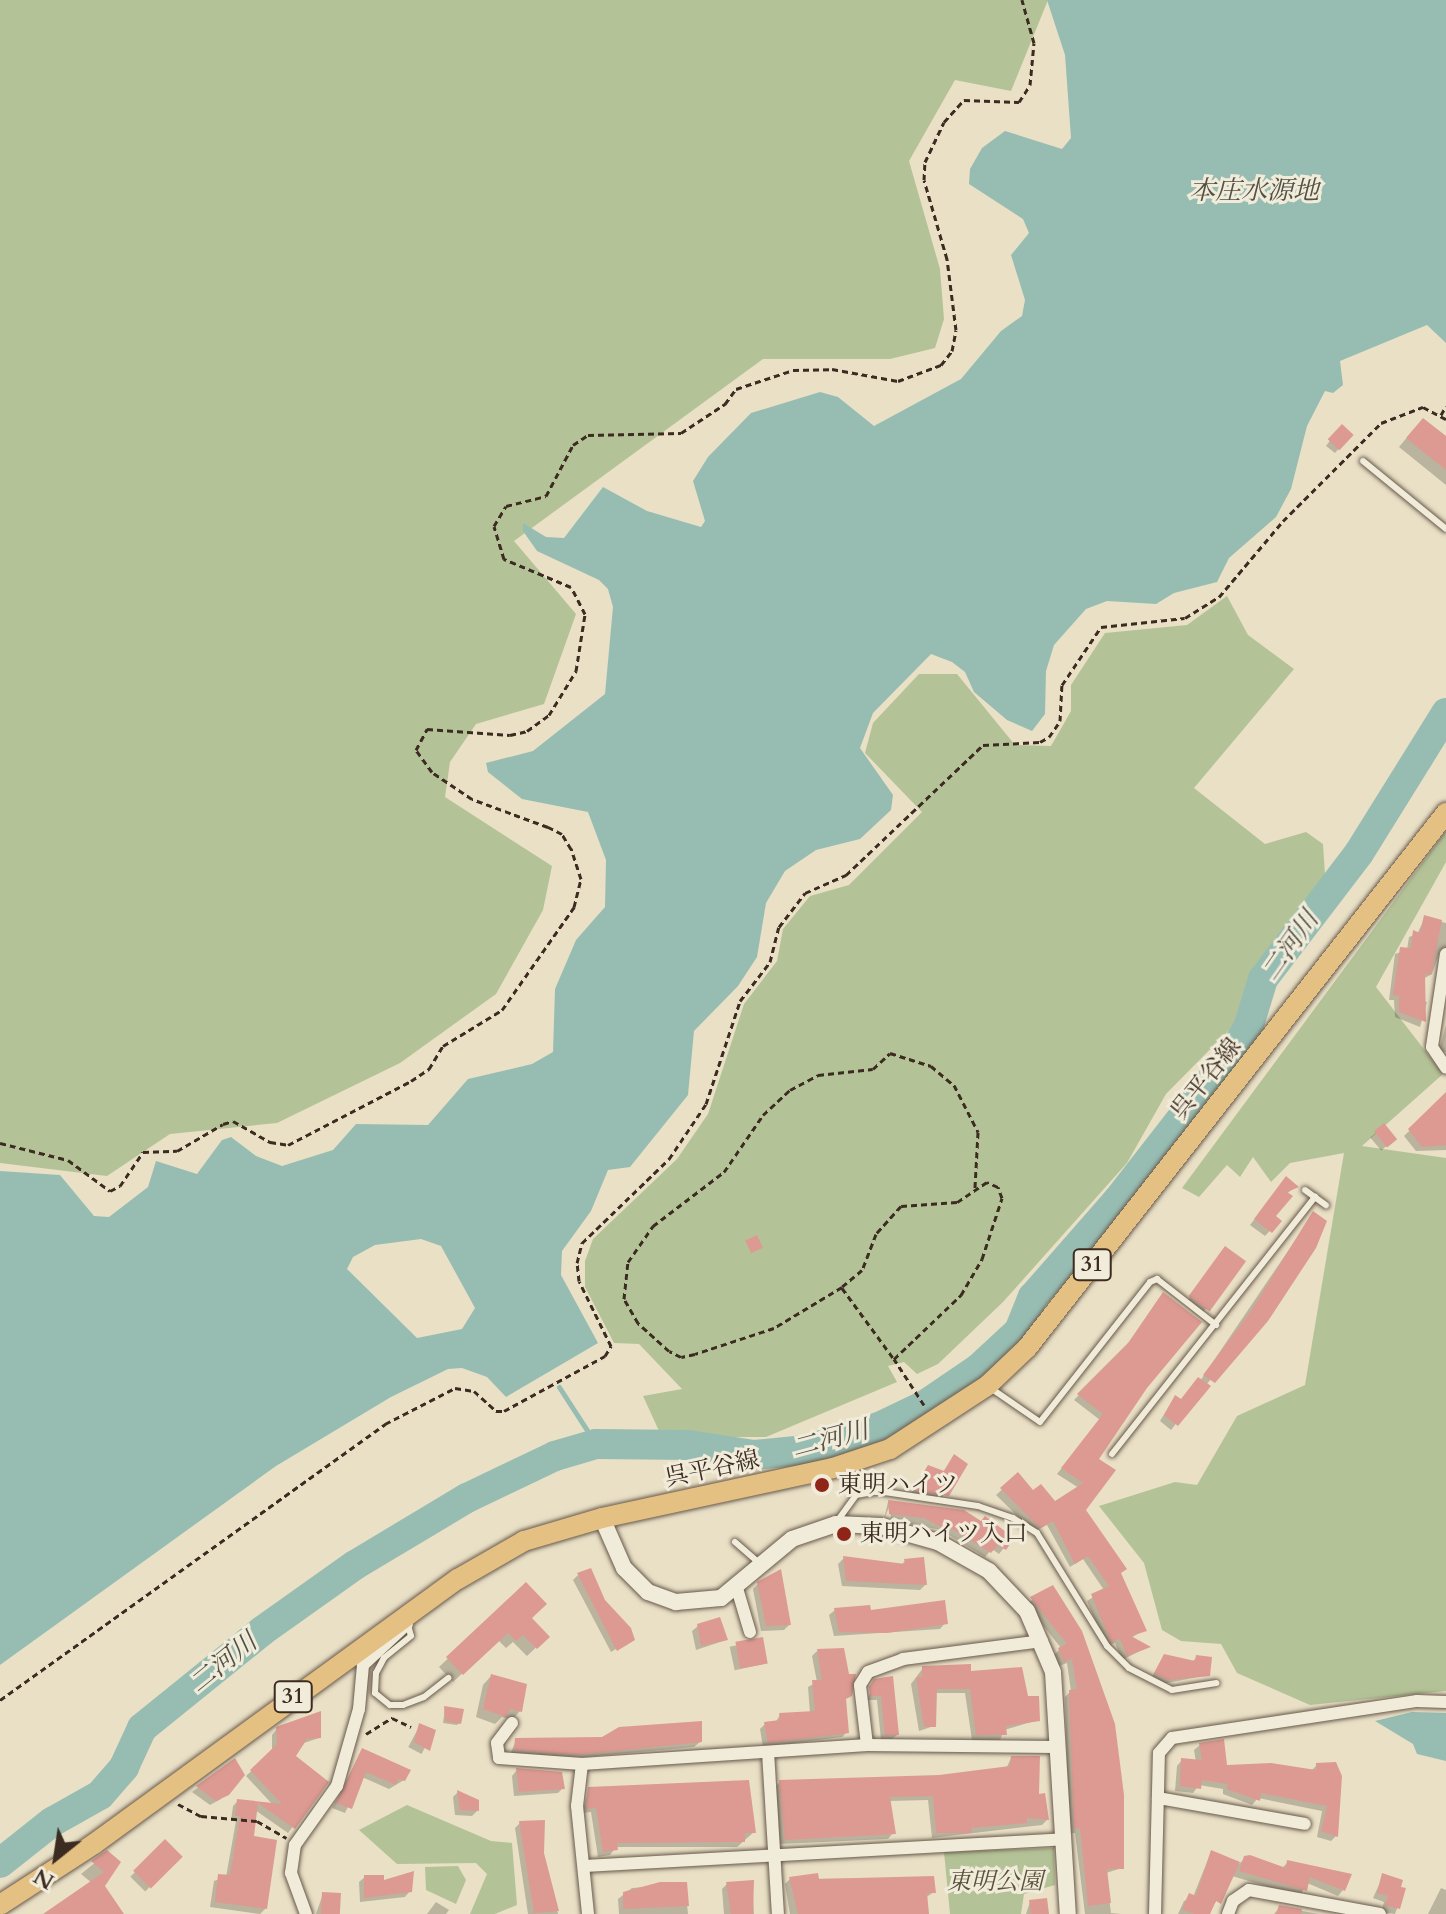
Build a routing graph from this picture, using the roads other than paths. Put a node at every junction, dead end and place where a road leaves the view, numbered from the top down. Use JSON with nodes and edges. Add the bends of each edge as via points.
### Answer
{"nodes":[{"id":1,"x":1363,"y":461,"type":"dead end"},
{"id":2,"x":1446,"y":529,"type":"edge"},
{"id":3,"x":1446,"y":813,"type":"edge"},
{"id":4,"x":1446,"y":954,"type":"edge"},
{"id":5,"x":1446,"y":1068,"type":"edge"},
{"id":6,"x":1305,"y":1190,"type":"dead end"},
{"id":7,"x":1315,"y":1197,"type":"junction"},
{"id":8,"x":1326,"y":1205,"type":"dead end"},
{"id":9,"x":1216,"y":1325,"type":"junction"},
{"id":10,"x":988,"y":1385,"type":"junction"},
{"id":11,"x":1112,"y":1454,"type":"dead end"},
{"id":12,"x":602,"y":1518,"type":"junction"},
{"id":13,"x":836,"y":1524,"type":"junction"},
{"id":14,"x":735,"y":1542,"type":"dead end"},
{"id":15,"x":759,"y":1563,"type":"junction"},
{"id":16,"x":736,"y":1585,"type":"junction"},
{"id":17,"x":406,"y":1621,"type":"junction"},
{"id":18,"x":750,"y":1632,"type":"dead end"},
{"id":19,"x":1042,"y":1641,"type":"junction"},
{"id":20,"x":448,"y":1678,"type":"dead end"},
{"id":21,"x":1216,"y":1683,"type":"dead end"},
{"id":22,"x":1446,"y":1702,"type":"edge"},
{"id":23,"x":512,"y":1723,"type":"dead end"},
{"id":24,"x":867,"y":1745,"type":"junction"},
{"id":25,"x":1055,"y":1747,"type":"junction"},
{"id":26,"x":768,"y":1752,"type":"junction"},
{"id":27,"x":582,"y":1764,"type":"junction"},
{"id":28,"x":1158,"y":1798,"type":"junction"},
{"id":29,"x":1305,"y":1824,"type":"dead end"},
{"id":30,"x":1062,"y":1839,"type":"junction"},
{"id":31,"x":774,"y":1855,"type":"junction"},
{"id":32,"x":586,"y":1866,"type":"junction"},
{"id":33,"x":0,"y":1905,"type":"edge"},
{"id":34,"x":306,"y":1914,"type":"edge"},
{"id":35,"x":588,"y":1914,"type":"edge"},
{"id":36,"x":778,"y":1914,"type":"edge"},
{"id":37,"x":1068,"y":1914,"type":"edge"},
{"id":38,"x":1155,"y":1914,"type":"edge"},
{"id":39,"x":1228,"y":1914,"type":"edge"},
{"id":40,"x":1380,"y":1914,"type":"edge"}],
"edges":[{"from":1,"to":2,"type":"lane"},
{"from":3,"to":10,"type":"main road","name":"呉平谷線","number":"31","via":[[1027,1348]]},
{"from":4,"to":5,"type":"street","via":[[1432,1047]]},
{"from":6,"to":7,"type":"lane"},
{"from":7,"to":8,"type":"lane"},
{"from":7,"to":9,"type":"lane"},
{"from":9,"to":10,"type":"lane","via":[[1157,1279],[1040,1422]]},
{"from":9,"to":11,"type":"lane"},
{"from":10,"to":12,"type":"main road","name":"呉平谷線","number":"31","via":[[890,1449],[702,1500]]},
{"from":12,"to":16,"type":"street","via":[[624,1568],[648,1592],[676,1602],[701,1603],[721,1598]]},
{"from":12,"to":17,"type":"main road","name":"呉平谷線","number":"31","via":[[524,1541]]},
{"from":13,"to":15,"type":"street","via":[[792,1539]]},
{"from":13,"to":19,"type":"street","via":[[881,1526],[938,1542],[989,1571],[1027,1611]]},
{"from":13,"to":21,"type":"lane","via":[[856,1495],[878,1491],[978,1506],[1013,1518],[1037,1533],[1107,1646],[1129,1668],[1172,1690]]},
{"from":14,"to":15,"type":"lane"},
{"from":15,"to":16,"type":"street"},
{"from":16,"to":18,"type":"street"},
{"from":17,"to":20,"type":"lane","via":[[411,1636],[384,1658],[376,1673],[375,1693],[390,1705],[403,1705]]},
{"from":17,"to":33,"type":"main road","name":"呉平谷線","number":"31"},
{"from":17,"to":34,"type":"street","via":[[363,1665],[352,1736],[337,1786],[295,1845],[291,1873]]},
{"from":19,"to":24,"type":"street","via":[[903,1659],[868,1672],[860,1685]]},
{"from":19,"to":25,"type":"street","via":[[1053,1672]]},
{"from":22,"to":28,"type":"street","via":[[1417,1701],[1172,1738],[1159,1753]]},
{"from":23,"to":27,"type":"street","via":[[497,1743],[499,1758]]},
{"from":24,"to":25,"type":"street"},
{"from":24,"to":26,"type":"street"},
{"from":25,"to":30,"type":"street"},
{"from":26,"to":27,"type":"street"},
{"from":26,"to":31,"type":"street"},
{"from":27,"to":32,"type":"street","via":[[577,1806]]},
{"from":28,"to":29,"type":"street"},
{"from":28,"to":38,"type":"street"},
{"from":30,"to":31,"type":"street"},
{"from":30,"to":37,"type":"street"},
{"from":31,"to":32,"type":"street"},
{"from":31,"to":36,"type":"street"},
{"from":32,"to":35,"type":"street"},
{"from":39,"to":40,"type":"street","via":[[1233,1901],[1249,1890]]}]}
